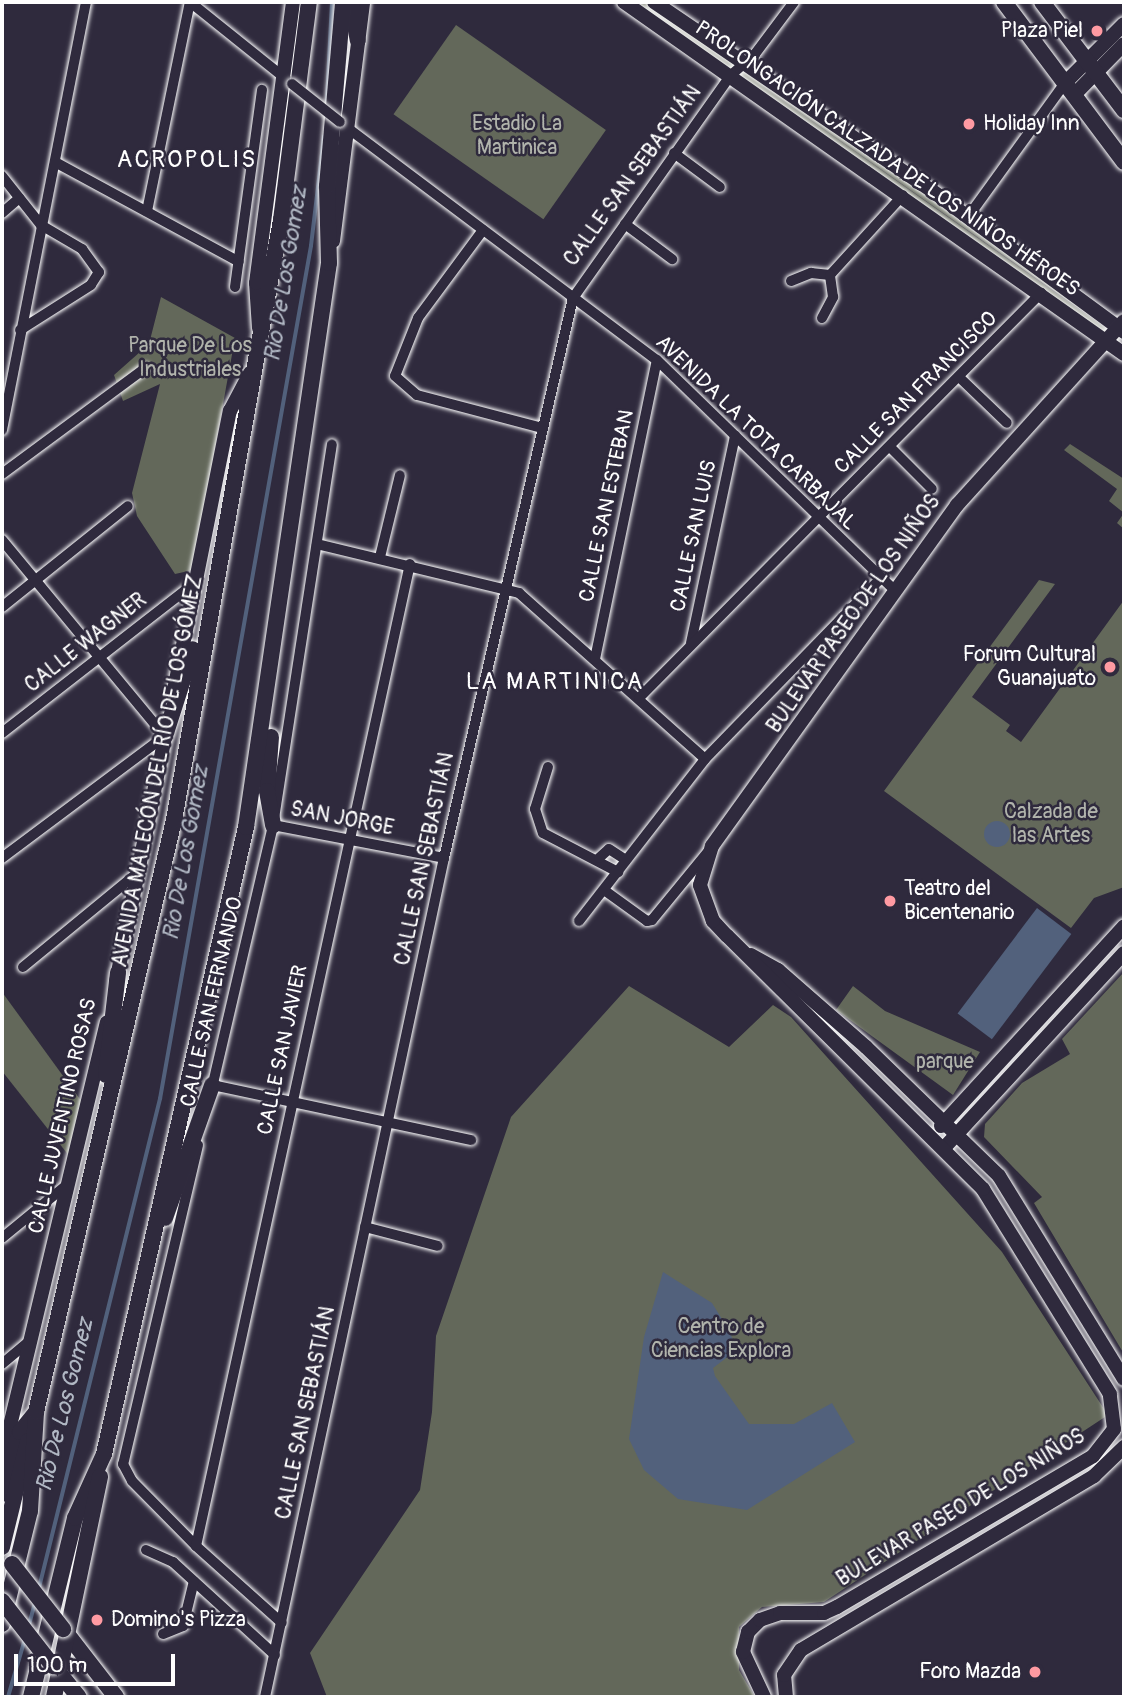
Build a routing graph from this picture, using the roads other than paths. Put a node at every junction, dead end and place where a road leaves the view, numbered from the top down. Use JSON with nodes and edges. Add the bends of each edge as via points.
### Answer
{"nodes":[{"id":1,"x":86,"y":2,"type":"edge"},
{"id":2,"x":190,"y":2,"type":"edge"},
{"id":3,"x":293,"y":2,"type":"edge"},
{"id":4,"x":309,"y":2,"type":"edge"},
{"id":5,"x":343,"y":2,"type":"edge"},
{"id":6,"x":351,"y":2,"type":"edge"},
{"id":7,"x":363,"y":2,"type":"edge"},
{"id":8,"x":654,"y":2,"type":"edge"},
{"id":9,"x":794,"y":2,"type":"edge"},
{"id":10,"x":1004,"y":2,"type":"edge"},
{"id":11,"x":1042,"y":2,"type":"edge"},
{"id":12,"x":627,"y":3,"type":"edge"},
{"id":13,"x":1124,"y":24,"type":"edge"},
{"id":14,"x":358,"y":40,"type":"junction"},
{"id":15,"x":1124,"y":44,"type":"edge"},
{"id":16,"x":746,"y":64,"type":"junction"},
{"id":17,"x":1092,"y":67,"type":"junction"},
{"id":18,"x":731,"y":75,"type":"junction"},
{"id":19,"x":288,"y":81,"type":"junction"},
{"id":20,"x":262,"y":90,"type":"dead end"},
{"id":21,"x":1066,"y":91,"type":"junction"},
{"id":22,"x":1124,"y":110,"type":"edge"},
{"id":23,"x":343,"y":125,"type":"junction"},
{"id":24,"x":674,"y":153,"type":"junction"},
{"id":25,"x":55,"y":162,"type":"junction"},
{"id":26,"x":1124,"y":162,"type":"edge"},
{"id":27,"x":2,"y":176,"type":"edge"},
{"id":28,"x":720,"y":187,"type":"dead end"},
{"id":29,"x":903,"y":195,"type":"junction"},
{"id":30,"x":19,"y":198,"type":"junction"},
{"id":31,"x":147,"y":211,"type":"junction"},
{"id":32,"x":2,"y":213,"type":"edge"},
{"id":33,"x":968,"y":217,"type":"junction"},
{"id":34,"x":41,"y":225,"type":"junction"},
{"id":35,"x":625,"y":225,"type":"junction"},
{"id":36,"x":483,"y":230,"type":"junction"},
{"id":37,"x":672,"y":258,"type":"dead end"},
{"id":38,"x":239,"y":262,"type":"junction"},
{"id":39,"x":329,"y":263,"type":"junction"},
{"id":40,"x":830,"y":275,"type":"junction"},
{"id":41,"x":791,"y":281,"type":"dead end"},
{"id":42,"x":235,"y":287,"type":"dead end"},
{"id":43,"x":1041,"y":293,"type":"junction"},
{"id":44,"x":573,"y":298,"type":"junction"},
{"id":45,"x":822,"y":318,"type":"dead end"},
{"id":46,"x":1122,"y":326,"type":"edge"},
{"id":47,"x":259,"y":329,"type":"junction"},
{"id":48,"x":20,"y":330,"type":"junction"},
{"id":49,"x":1105,"y":339,"type":"junction"},
{"id":50,"x":1124,"y":354,"type":"edge"},
{"id":51,"x":657,"y":360,"type":"junction"},
{"id":52,"x":145,"y":368,"type":"dead end"},
{"id":53,"x":250,"y":373,"type":"junction"},
{"id":54,"x":959,"y":377,"type":"junction"},
{"id":55,"x":5,"y":387,"type":"edge"},
{"id":56,"x":1007,"y":423,"type":"dead end"},
{"id":57,"x":542,"y":428,"type":"junction"},
{"id":58,"x":2,"y":430,"type":"edge"},
{"id":59,"x":735,"y":436,"type":"junction"},
{"id":60,"x":332,"y":445,"type":"dead end"},
{"id":61,"x":890,"y":447,"type":"junction"},
{"id":62,"x":2,"y":474,"type":"edge"},
{"id":63,"x":400,"y":475,"type":"dead end"},
{"id":64,"x":932,"y":489,"type":"dead end"},
{"id":65,"x":128,"y":506,"type":"dead end"},
{"id":66,"x":818,"y":518,"type":"junction"},
{"id":67,"x":2,"y":540,"type":"edge"},
{"id":68,"x":317,"y":544,"type":"junction"},
{"id":69,"x":380,"y":557,"type":"junction"},
{"id":70,"x":218,"y":564,"type":"junction"},
{"id":71,"x":410,"y":564,"type":"junction"},
{"id":72,"x":880,"y":579,"type":"junction"},
{"id":73,"x":33,"y":581,"type":"junction"},
{"id":74,"x":195,"y":583,"type":"junction"},
{"id":75,"x":507,"y":586,"type":"junction"},
{"id":76,"x":895,"y":591,"type":"junction"},
{"id":77,"x":2,"y":607,"type":"edge"},
{"id":78,"x":691,"y":643,"type":"junction"},
{"id":79,"x":96,"y":658,"type":"junction"},
{"id":80,"x":595,"y":659,"type":"junction"},
{"id":81,"x":639,"y":698,"type":"junction"},
{"id":82,"x":266,"y":715,"type":"junction"},
{"id":83,"x":2,"y":733,"type":"edge"},
{"id":84,"x":165,"y":736,"type":"junction"},
{"id":85,"x":705,"y":759,"type":"junction"},
{"id":86,"x":548,"y":767,"type":"dead end"},
{"id":87,"x":274,"y":825,"type":"junction"},
{"id":88,"x":350,"y":840,"type":"junction"},
{"id":89,"x":712,"y":846,"type":"junction"},
{"id":90,"x":2,"y":858,"type":"edge"},
{"id":91,"x":444,"y":858,"type":"junction"},
{"id":92,"x":599,"y":858,"type":"junction"},
{"id":93,"x":626,"y":860,"type":"junction"},
{"id":94,"x":139,"y":871,"type":"junction"},
{"id":95,"x":618,"y":872,"type":"junction"},
{"id":96,"x":604,"y":890,"type":"junction"},
{"id":97,"x":579,"y":922,"type":"dead end"},
{"id":98,"x":1124,"y":926,"type":"edge"},
{"id":99,"x":747,"y":953,"type":"junction"},
{"id":100,"x":1124,"y":953,"type":"edge"},
{"id":101,"x":23,"y":967,"type":"dead end"},
{"id":102,"x":118,"y":973,"type":"junction"},
{"id":103,"x":212,"y":1085,"type":"junction"},
{"id":104,"x":291,"y":1104,"type":"junction"},
{"id":105,"x":945,"y":1120,"type":"junction"},
{"id":106,"x":389,"y":1122,"type":"junction"},
{"id":107,"x":959,"y":1132,"type":"junction"},
{"id":108,"x":932,"y":1136,"type":"junction"},
{"id":109,"x":471,"y":1140,"type":"dead end"},
{"id":110,"x":944,"y":1148,"type":"junction"},
{"id":111,"x":96,"y":1159,"type":"junction"},
{"id":112,"x":68,"y":1184,"type":"junction"},
{"id":113,"x":365,"y":1227,"type":"junction"},
{"id":114,"x":2,"y":1238,"type":"edge"},
{"id":115,"x":438,"y":1246,"type":"dead end"},
{"id":116,"x":144,"y":1265,"type":"junction"},
{"id":117,"x":31,"y":1340,"type":"junction"},
{"id":118,"x":2,"y":1364,"type":"edge"},
{"id":119,"x":1124,"y":1379,"type":"edge"},
{"id":120,"x":36,"y":1412,"type":"junction"},
{"id":121,"x":1124,"y":1447,"type":"edge"},
{"id":122,"x":104,"y":1454,"type":"junction"},
{"id":123,"x":2,"y":1459,"type":"edge"},
{"id":124,"x":2,"y":1494,"type":"edge"},
{"id":125,"x":196,"y":1546,"type":"junction"},
{"id":126,"x":146,"y":1550,"type":"dead end"},
{"id":127,"x":5,"y":1554,"type":"edge"},
{"id":128,"x":194,"y":1581,"type":"junction"},
{"id":129,"x":2,"y":1601,"type":"edge"},
{"id":130,"x":74,"y":1610,"type":"junction"},
{"id":131,"x":282,"y":1623,"type":"junction"},
{"id":132,"x":2,"y":1624,"type":"edge"},
{"id":133,"x":66,"y":1632,"type":"junction"},
{"id":134,"x":163,"y":1633,"type":"dead end"},
{"id":135,"x":275,"y":1654,"type":"junction"},
{"id":136,"x":90,"y":1664,"type":"junction"},
{"id":137,"x":56,"y":1670,"type":"junction"},
{"id":138,"x":31,"y":1697,"type":"edge"},
{"id":139,"x":54,"y":1697,"type":"edge"},
{"id":140,"x":79,"y":1697,"type":"edge"},
{"id":141,"x":116,"y":1697,"type":"edge"},
{"id":142,"x":265,"y":1697,"type":"edge"},
{"id":143,"x":764,"y":1697,"type":"edge"},
{"id":144,"x":786,"y":1697,"type":"edge"}],
"edges":[{"from":1,"to":25,"type":"street"},
{"from":2,"to":19,"type":"street","name":"AVENIDA LA TOTA CARBAJAL"},
{"from":2,"to":31,"type":"street"},
{"from":3,"to":19,"type":"street"},
{"from":4,"to":47,"type":"main road","name":"AVENIDA MALECÓN DEL RÍO DE LOS GÓMEZ","via":[[281,220]]},
{"from":5,"to":39,"type":"main road","via":[[327,186]]},
{"from":6,"to":14,"type":"main road"},
{"from":7,"to":14,"type":"street"},
{"from":8,"to":16,"type":"street","name":"PROLONGACIÓN CALZADA DE LOS NIÑOS HÉROES"},
{"from":9,"to":16,"type":"street","name":"CALLE SAN SEBASTIÁN"},
{"from":10,"to":21,"type":"main road"},
{"from":11,"to":17,"type":"main road"},
{"from":12,"to":18,"type":"street","name":"PROLONGACIÓN CALZADA DE LOS NIÑOS HÉROES"},
{"from":13,"to":17,"type":"street"},
{"from":14,"to":23,"type":"street"},
{"from":15,"to":17,"type":"street"},
{"from":16,"to":18,"type":"street","name":"CALLE SAN SEBASTIÁN"},
{"from":16,"to":33,"type":"street","name":"PROLONGACIÓN CALZADA DE LOS NIÑOS HÉROES"},
{"from":17,"to":21,"type":"street"},
{"from":17,"to":22,"type":"main road"},
{"from":18,"to":24,"type":"street","name":"CALLE SAN SEBASTIÁN"},
{"from":18,"to":29,"type":"street","name":"PROLONGACIÓN CALZADA DE LOS NIÑOS HÉROES"},
{"from":19,"to":23,"type":"street","name":"AVENIDA LA TOTA CARBAJAL","bridge":true},
{"from":19,"to":47,"type":"street","via":[[256,283]]},
{"from":20,"to":38,"type":"street"},
{"from":21,"to":26,"type":"main road"},
{"from":21,"to":33,"type":"street"},
{"from":23,"to":36,"type":"street","name":"AVENIDA LA TOTA CARBAJAL"},
{"from":23,"to":39,"type":"street"},
{"from":24,"to":28,"type":"street"},
{"from":24,"to":35,"type":"street","name":"CALLE SAN SEBASTIÁN"},
{"from":25,"to":31,"type":"street"},
{"from":25,"to":34,"type":"street"},
{"from":27,"to":30,"type":"street"},
{"from":29,"to":40,"type":"street"},
{"from":29,"to":43,"type":"street","name":"PROLONGACIÓN CALZADA DE LOS NIÑOS HÉROES"},
{"from":30,"to":32,"type":"street"},
{"from":30,"to":34,"type":"street"},
{"from":31,"to":38,"type":"street"},
{"from":33,"to":46,"type":"street","name":"PROLONGACIÓN CALZADA DE LOS NIÑOS HÉROES"},
{"from":34,"to":48,"type":"street"},
{"from":34,"to":48,"type":"street","via":[[82,249],[99,272],[91,285]]},
{"from":35,"to":37,"type":"street"},
{"from":35,"to":44,"type":"street","name":"CALLE SAN SEBASTIÁN"},
{"from":36,"to":44,"type":"street","name":"AVENIDA LA TOTA CARBAJAL"},
{"from":36,"to":57,"type":"street","via":[[418,318],[395,376],[417,395]]},
{"from":38,"to":42,"type":"street"},
{"from":39,"to":82,"type":"main road"},
{"from":40,"to":41,"type":"street","via":[[811,272]]},
{"from":40,"to":45,"type":"street","via":[[833,297]]},
{"from":43,"to":49,"type":"street","name":"PROLONGACIÓN CALZADA DE LOS NIÑOS HÉROES"},
{"from":43,"to":54,"type":"street","name":"CALLE SAN FRANCISCO"},
{"from":44,"to":51,"type":"street","name":"AVENIDA LA TOTA CARBAJAL"},
{"from":44,"to":57,"type":"street","name":"CALLE SAN SEBASTIÁN"},
{"from":46,"to":49,"type":"street","name":"BULEVAR PASEO DE LOS NIÑOS"},
{"from":47,"to":53,"type":"main road","name":"AVENIDA MALECÓN DEL RÍO DE LOS GÓMEZ"},
{"from":48,"to":55,"type":"street"},
{"from":49,"to":50,"type":"street","name":"PROLONGACIÓN CALZADA DE LOS NIÑOS HÉROES"},
{"from":49,"to":76,"type":"street","name":"BULEVAR PASEO DE LOS NIÑOS","via":[[966,494]]},
{"from":51,"to":59,"type":"street","name":"AVENIDA LA TOTA CARBAJAL"},
{"from":51,"to":80,"type":"street","name":"CALLE SAN ESTEBAN"},
{"from":52,"to":62,"type":"street"},
{"from":53,"to":70,"type":"main road","name":"AVENIDA MALECÓN DEL RÍO DE LOS GÓMEZ"},
{"from":53,"to":74,"type":"street","name":"CALLE JUVENTINO ROSAS","via":[[230,411]]},
{"from":54,"to":56,"type":"street"},
{"from":54,"to":61,"type":"street","name":"CALLE SAN FRANCISCO"},
{"from":55,"to":58,"type":"street"},
{"from":57,"to":75,"type":"street","name":"CALLE SAN SEBASTIÁN"},
{"from":59,"to":66,"type":"street","name":"AVENIDA LA TOTA CARBAJAL"},
{"from":59,"to":78,"type":"street","name":"CALLE SAN LUIS"},
{"from":60,"to":68,"type":"street","name":"CALLE SAN FERNANDO"},
{"from":61,"to":64,"type":"street"},
{"from":61,"to":66,"type":"street","name":"CALLE SAN FRANCISCO"},
{"from":63,"to":69,"type":"street"},
{"from":65,"to":73,"type":"street"},
{"from":66,"to":72,"type":"street","name":"AVENIDA LA TOTA CARBAJAL"},
{"from":66,"to":78,"type":"street","name":"CALLE SAN FRANCISCO"},
{"from":67,"to":73,"type":"street"},
{"from":68,"to":69,"type":"street"},
{"from":68,"to":87,"type":"street","name":"CALLE SAN FERNANDO"},
{"from":69,"to":71,"type":"street"},
{"from":70,"to":84,"type":"main road","via":[[204,592],[185,684]]},
{"from":70,"to":111,"type":"main road","name":"AVENIDA MALECÓN DEL RÍO DE LOS GÓMEZ","via":[[174,820]]},
{"from":71,"to":75,"type":"street"},
{"from":71,"to":88,"type":"street","name":"CALLE SAN JAVIER"},
{"from":72,"to":76,"type":"street","name":"AVENIDA LA TOTA CARBAJAL"},
{"from":72,"to":85,"type":"street"},
{"from":73,"to":77,"type":"street"},
{"from":73,"to":79,"type":"street"},
{"from":74,"to":79,"type":"street","name":"CALLE WAGNER"},
{"from":74,"to":84,"type":"street","name":"CALLE JUVENTINO ROSAS"},
{"from":75,"to":80,"type":"street"},
{"from":75,"to":91,"type":"street","name":"CALLE SAN SEBASTIÁN"},
{"from":76,"to":89,"type":"street","name":"BULEVAR PASEO DE LOS NIÑOS"},
{"from":78,"to":81,"type":"street","name":"CALLE SAN FRANCISCO"},
{"from":79,"to":83,"type":"street","name":"CALLE WAGNER"},
{"from":79,"to":84,"type":"street"},
{"from":80,"to":81,"type":"street"},
{"from":81,"to":85,"type":"street"},
{"from":82,"to":87,"type":"main road","via":[[271,737],[267,791]]},
{"from":82,"to":116,"type":"main road","via":[[246,827]]},
{"from":84,"to":90,"type":"street"},
{"from":84,"to":94,"type":"street","name":"CALLE JUVENTINO ROSAS"},
{"from":85,"to":93,"type":"street"},
{"from":86,"to":92,"type":"street","via":[[535,809],[543,833],[580,857]]},
{"from":87,"to":88,"type":"street","name":"SAN JORGE"},
{"from":87,"to":103,"type":"street","name":"CALLE SAN FERNANDO"},
{"from":88,"to":91,"type":"street","name":"SAN JORGE"},
{"from":88,"to":104,"type":"street","name":"CALLE SAN JAVIER"},
{"from":89,"to":96,"type":"street","via":[[652,920]]},
{"from":89,"to":99,"type":"street","name":"BULEVAR PASEO DE LOS NIÑOS","via":[[702,871],[704,901],[713,921]]},
{"from":91,"to":106,"type":"street","name":"CALLE SAN SEBASTIÁN"},
{"from":92,"to":93,"type":"street","via":[[609,849]]},
{"from":92,"to":95,"type":"street"},
{"from":93,"to":95,"type":"street"},
{"from":94,"to":101,"type":"street"},
{"from":94,"to":102,"type":"street","name":"CALLE JUVENTINO ROSAS"},
{"from":95,"to":96,"type":"street"},
{"from":96,"to":97,"type":"street"},
{"from":98,"to":105,"type":"street"},
{"from":99,"to":105,"type":"street","name":"BULEVAR PASEO DE LOS NIÑOS","via":[[778,970]]},
{"from":99,"to":108,"type":"street","name":"BULEVAR PASEO DE LOS NIÑOS"},
{"from":100,"to":107,"type":"street"},
{"from":102,"to":111,"type":"main road"},
{"from":102,"to":112,"type":"street","name":"CALLE JUVENTINO ROSAS"},
{"from":103,"to":104,"type":"street"},
{"from":103,"to":116,"type":"main road"},
{"from":103,"to":125,"type":"street","name":"CALLE SAN FERNANDO","via":[[123,1464],[132,1481]]},
{"from":104,"to":106,"type":"street"},
{"from":104,"to":125,"type":"street","name":"CALLE SAN JAVIER"},
{"from":105,"to":107,"type":"street","name":"BULEVAR PASEO DE LOS NIÑOS"},
{"from":105,"to":108,"type":"street"},
{"from":106,"to":109,"type":"street"},
{"from":106,"to":113,"type":"street","name":"CALLE SAN SEBASTIÁN"},
{"from":107,"to":110,"type":"street"},
{"from":107,"to":119,"type":"street","name":"BULEVAR PASEO DE LOS NIÑOS","via":[[1018,1201]]},
{"from":108,"to":110,"type":"street","name":"BULEVAR PASEO DE LOS NIÑOS"},
{"from":110,"to":143,"type":"street","name":"BULEVAR PASEO DE LOS NIÑOS","via":[[983,1189],[1069,1321],[1110,1394],[1114,1429],[1093,1456],[837,1607],[824,1613],[780,1614],[760,1620],[748,1632],[743,1652]]},
{"from":111,"to":120,"type":"main road","name":"AVENIDA MALECÓN DEL RÍO DE LOS GÓMEZ"},
{"from":112,"to":114,"type":"street"},
{"from":112,"to":117,"type":"street","name":"CALLE JUVENTINO ROSAS"},
{"from":113,"to":115,"type":"street"},
{"from":113,"to":131,"type":"street","name":"CALLE SAN SEBASTIÁN"},
{"from":116,"to":122,"type":"main road"},
{"from":117,"to":118,"type":"street"},
{"from":117,"to":123,"type":"street","name":"CALLE JUVENTINO ROSAS"},
{"from":120,"to":124,"type":"main road","via":[[20,1432]]},
{"from":120,"to":127,"type":"main road"},
{"from":120,"to":132,"type":"main road","name":"AVENIDA MALECÓN DEL RÍO DE LOS GÓMEZ","via":[[30,1511]]},
{"from":121,"to":144,"type":"street","name":"BULEVAR PASEO DE LOS NIÑOS","via":[[1094,1476],[801,1650],[784,1675]]},
{"from":122,"to":130,"type":"main road"},
{"from":122,"to":138,"type":"main road","via":[[72,1528]]},
{"from":125,"to":131,"type":"street"},
{"from":126,"to":128,"type":"street","via":[[168,1558]]},
{"from":127,"to":133,"type":"main road","bridge":true},
{"from":128,"to":134,"type":"street","via":[[183,1626]]},
{"from":128,"to":135,"type":"street"},
{"from":129,"to":137,"type":"main road","bridge":true},
{"from":130,"to":133,"type":"main road"},
{"from":130,"to":136,"type":"main road"},
{"from":131,"to":135,"type":"street","name":"CALLE SAN SEBASTIÁN"},
{"from":133,"to":136,"type":"main road"},
{"from":133,"to":137,"type":"main road"},
{"from":135,"to":142,"type":"street","name":"CALLE SAN SEBASTIÁN"},
{"from":136,"to":141,"type":"main road"},
{"from":137,"to":139,"type":"main road"},
{"from":137,"to":140,"type":"main road"}]}
